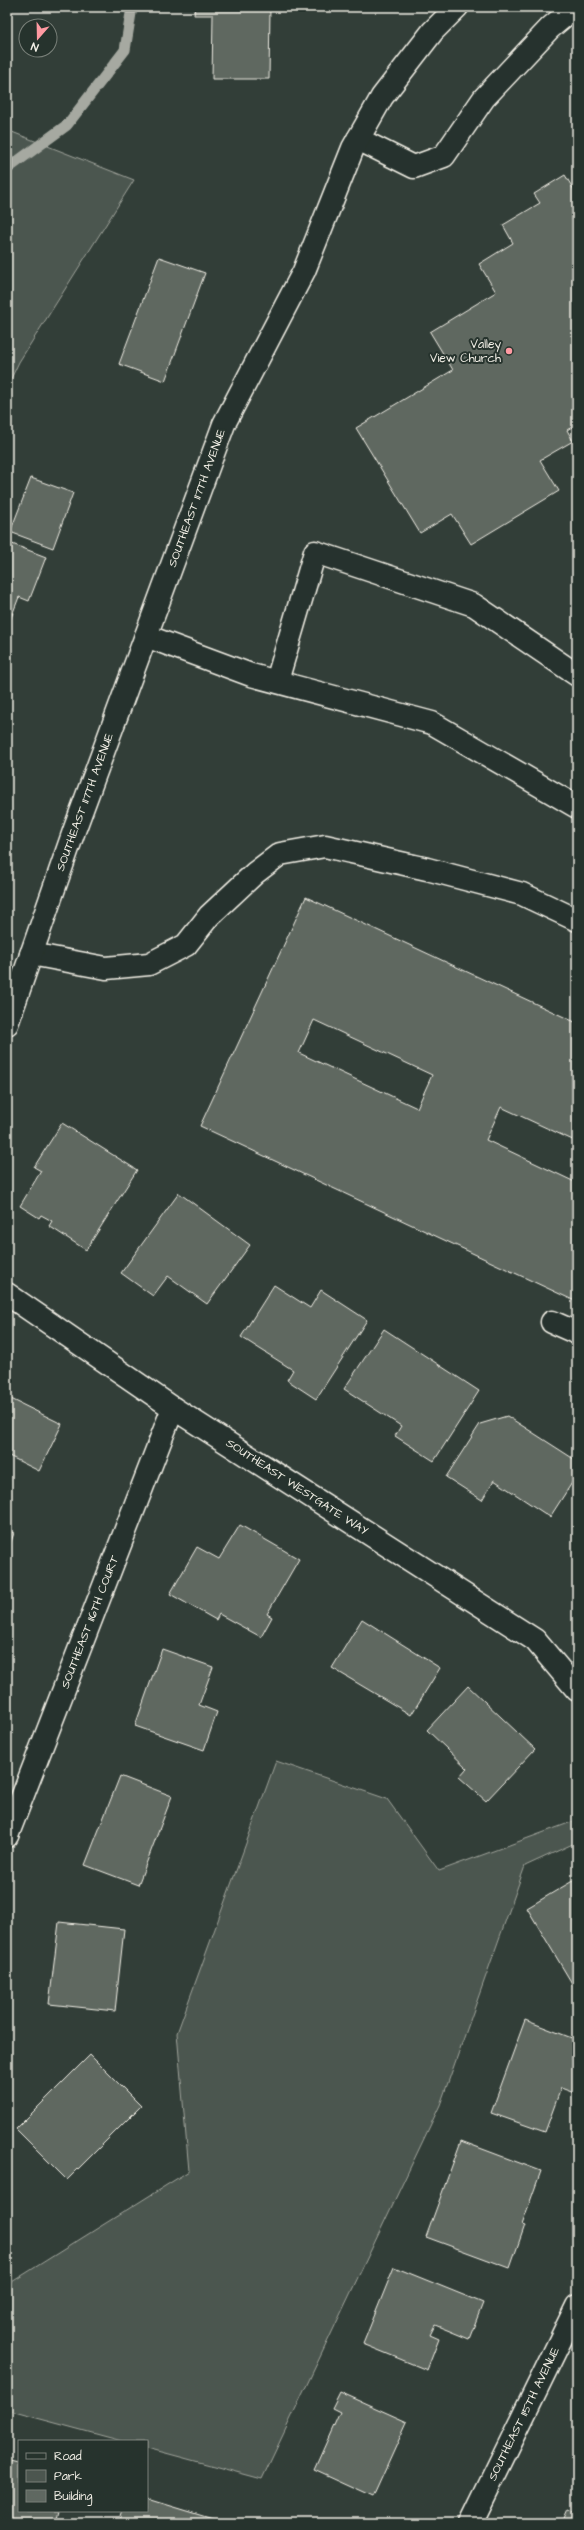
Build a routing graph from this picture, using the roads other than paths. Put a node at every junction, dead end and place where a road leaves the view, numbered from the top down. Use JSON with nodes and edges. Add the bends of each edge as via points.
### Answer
{"nodes":[{"id":1,"x":457,"y":7,"type":"edge"},
{"id":2,"x":574,"y":7,"type":"edge"},
{"id":3,"x":358,"y":139,"type":"junction"},
{"id":4,"x":146,"y":636,"type":"junction"},
{"id":5,"x":577,"y":675,"type":"edge"},
{"id":6,"x":277,"y":681,"type":"junction"},
{"id":7,"x":577,"y":807,"type":"edge"},
{"id":8,"x":577,"y":920,"type":"edge"},
{"id":9,"x":31,"y":954,"type":"junction"},
{"id":10,"x":7,"y":1024,"type":"edge"},
{"id":11,"x":7,"y":1294,"type":"edge"},
{"id":12,"x":552,"y":1322,"type":"dead end"},
{"id":13,"x":577,"y":1333,"type":"edge"},
{"id":14,"x":173,"y":1408,"type":"junction"},
{"id":15,"x":577,"y":1690,"type":"edge"},
{"id":16,"x":7,"y":1836,"type":"edge"},
{"id":17,"x":577,"y":2306,"type":"edge"},
{"id":18,"x":471,"y":2523,"type":"edge"}],
"edges":[{"from":1,"to":3,"type":"street","name":"SOUTHEAST 117TH AVENUE","via":[[433,30],[382,97]]},
{"from":2,"to":3,"type":"street","via":[[550,28],[484,98],[444,156],[414,167]]},
{"from":3,"to":4,"type":"street","name":"SOUTHEAST 117TH AVENUE","via":[[331,199],[304,271],[224,424]]},
{"from":4,"to":6,"type":"street"},
{"from":4,"to":9,"type":"street","name":"SOUTHEAST 117TH AVENUE"},
{"from":5,"to":6,"type":"street","via":[[474,605],[315,552]]},
{"from":6,"to":7,"type":"street","via":[[432,724]]},
{"from":8,"to":9,"type":"street","via":[[522,894],[325,846],[280,854],[255,873],[209,916],[186,945],[149,964],[106,968]]},
{"from":9,"to":10,"type":"street","name":"SOUTHEAST 117TH AVENUE"},
{"from":11,"to":14,"type":"street","name":"SOUTHEAST WESTGATE WAY"},
{"from":12,"to":13,"type":"street"},
{"from":14,"to":15,"type":"street","name":"SOUTHEAST WESTGATE WAY","via":[[535,1640]]},
{"from":14,"to":16,"type":"street","name":"SOUTHEAST 116TH COURT"},
{"from":17,"to":18,"type":"street","name":"SOUTHEAST 115TH AVENUE"}]}
